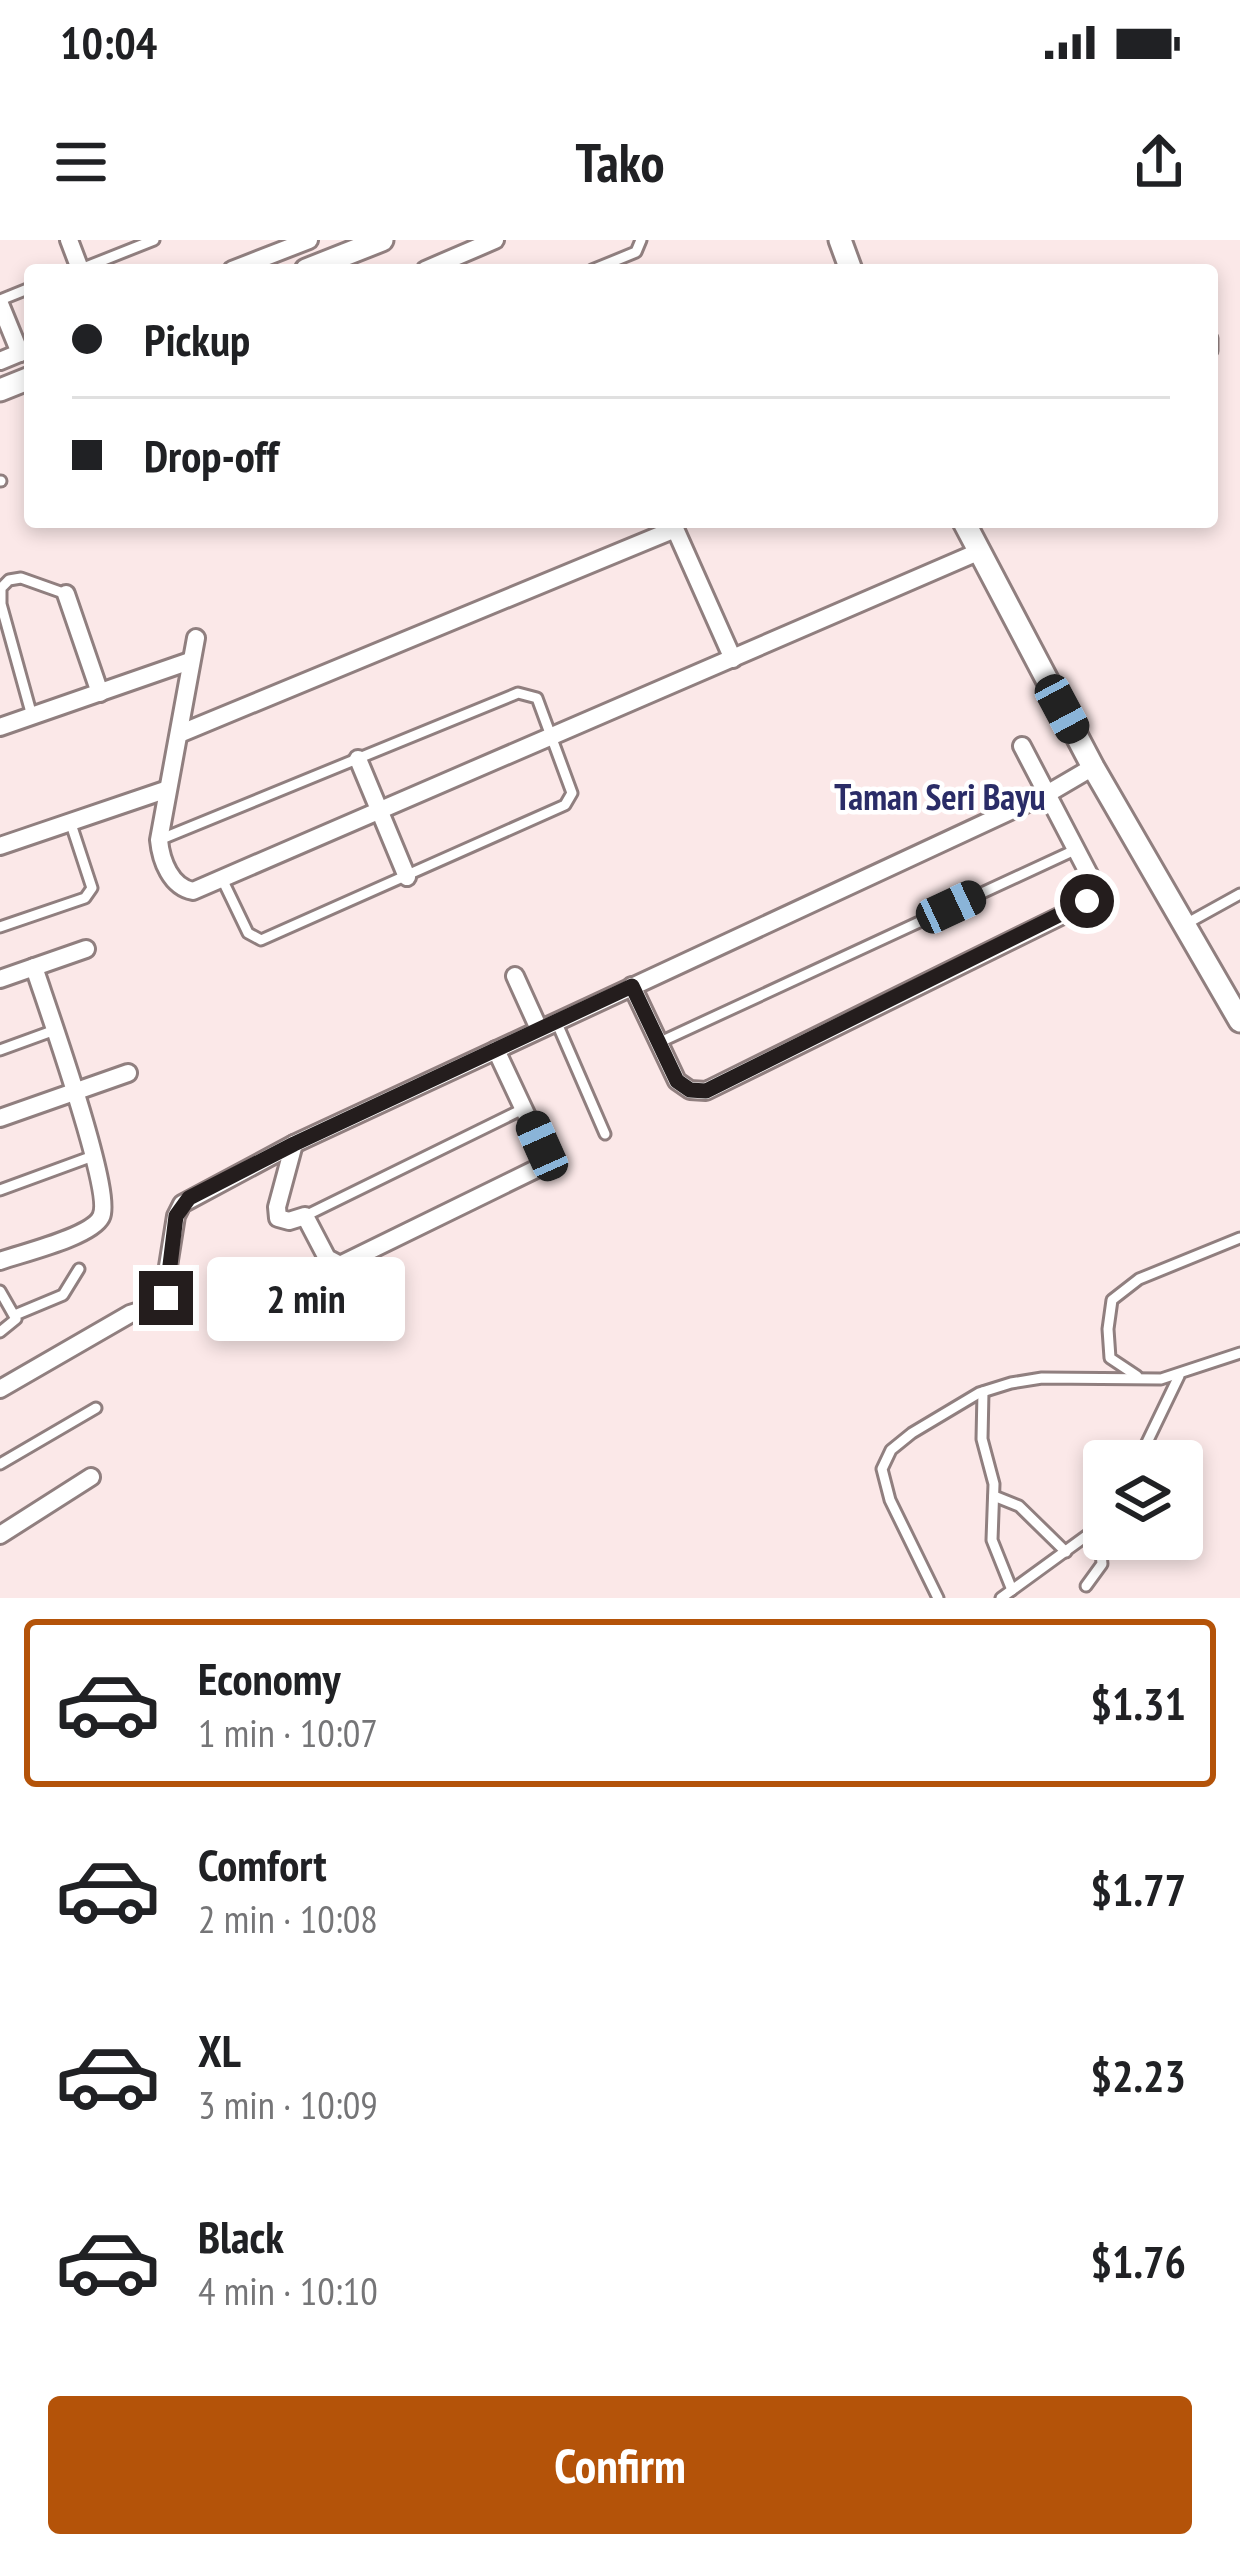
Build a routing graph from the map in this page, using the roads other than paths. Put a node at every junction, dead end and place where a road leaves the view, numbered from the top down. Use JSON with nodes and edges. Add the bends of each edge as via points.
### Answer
{"nodes":[{"id":1,"x":154,"y":240,"type":"edge"},
{"id":2,"x":382,"y":240,"type":"edge"},
{"id":3,"x":495,"y":240,"type":"edge"},
{"id":4,"x":641,"y":240,"type":"edge"},
{"id":5,"x":304,"y":241,"type":"edge"},
{"id":6,"x":94,"y":264,"type":"edge"},
{"id":7,"x":247,"y":264,"type":"edge"},
{"id":8,"x":326,"y":264,"type":"edge"},
{"id":9,"x":438,"y":264,"type":"edge"},
{"id":10,"x":607,"y":264,"type":"edge"},
{"id":11,"x":0,"y":302,"type":"edge"},
{"id":12,"x":24,"y":349,"type":"edge"},
{"id":13,"x":668,"y":528,"type":"edge"},
{"id":14,"x":674,"y":528,"type":"edge"},
{"id":15,"x":967,"y":528,"type":"edge"},
{"id":16,"x":978,"y":552,"type":"junction"},
{"id":17,"x":66,"y":594,"type":"joint"},
{"id":18,"x":196,"y":638,"type":"dead end"},
{"id":19,"x":733,"y":659,"type":"junction"},
{"id":20,"x":190,"y":662,"type":"junction"},
{"id":21,"x":100,"y":694,"type":"junction"},
{"id":22,"x":32,"y":716,"type":"junction"},
{"id":23,"x":0,"y":727,"type":"edge"},
{"id":24,"x":179,"y":734,"type":"junction"},
{"id":25,"x":552,"y":738,"type":"junction"},
{"id":26,"x":1022,"y":746,"type":"dead end"},
{"id":27,"x":358,"y":759,"type":"junction"},
{"id":28,"x":1093,"y":767,"type":"junction"},
{"id":29,"x":166,"y":790,"type":"junction"},
{"id":30,"x":1047,"y":794,"type":"junction"},
{"id":31,"x":379,"y":813,"type":"junction"},
{"id":32,"x":70,"y":821,"type":"junction"},
{"id":33,"x":159,"y":840,"type":"junction"},
{"id":34,"x":0,"y":846,"type":"edge"},
{"id":35,"x":1077,"y":849,"type":"junction"},
{"id":36,"x":407,"y":878,"type":"junction"},
{"id":37,"x":223,"y":881,"type":"junction"},
{"id":38,"x":1240,"y":894,"type":"edge"},
{"id":39,"x":1184,"y":925,"type":"junction"},
{"id":40,"x":0,"y":927,"type":"edge"},
{"id":41,"x":86,"y":950,"type":"dead end"},
{"id":42,"x":34,"y":967,"type":"junction"},
{"id":43,"x":515,"y":976,"type":"dead end"},
{"id":44,"x":0,"y":979,"type":"edge"},
{"id":45,"x":632,"y":986,"type":"junction"},
{"id":46,"x":1240,"y":1021,"type":"edge"},
{"id":47,"x":547,"y":1025,"type":"junction"},
{"id":48,"x":55,"y":1030,"type":"junction"},
{"id":49,"x":658,"y":1043,"type":"junction"},
{"id":50,"x":0,"y":1050,"type":"edge"},
{"id":51,"x":496,"y":1050,"type":"junction"},
{"id":52,"x":128,"y":1073,"type":"dead end"},
{"id":53,"x":74,"y":1091,"type":"junction"},
{"id":54,"x":525,"y":1108,"type":"junction"},
{"id":55,"x":0,"y":1118,"type":"edge"},
{"id":56,"x":605,"y":1134,"type":"dead end"},
{"id":57,"x":294,"y":1144,"type":"junction"},
{"id":58,"x":93,"y":1156,"type":"junction"},
{"id":59,"x":0,"y":1190,"type":"edge"},
{"id":60,"x":305,"y":1216,"type":"junction"},
{"id":61,"x":1240,"y":1238,"type":"edge"},
{"id":62,"x":0,"y":1261,"type":"edge"},
{"id":63,"x":80,"y":1268,"type":"dead end"},
{"id":64,"x":0,"y":1291,"type":"edge"},
{"id":65,"x":15,"y":1315,"type":"junction"},
{"id":66,"x":0,"y":1332,"type":"edge"},
{"id":67,"x":1240,"y":1353,"type":"edge"},
{"id":68,"x":1137,"y":1376,"type":"junction"},
{"id":69,"x":1179,"y":1376,"type":"junction"},
{"id":70,"x":0,"y":1389,"type":"edge"},
{"id":71,"x":983,"y":1392,"type":"junction"},
{"id":72,"x":95,"y":1408,"type":"dead end"},
{"id":73,"x":1148,"y":1440,"type":"edge"},
{"id":74,"x":0,"y":1464,"type":"edge"},
{"id":75,"x":91,"y":1477,"type":"dead end"},
{"id":76,"x":994,"y":1496,"type":"junction"},
{"id":77,"x":0,"y":1534,"type":"edge"},
{"id":78,"x":1083,"y":1541,"type":"edge"},
{"id":79,"x":1066,"y":1552,"type":"junction"},
{"id":80,"x":1101,"y":1560,"type":"edge"},
{"id":81,"x":1086,"y":1586,"type":"dead end"},
{"id":82,"x":1012,"y":1590,"type":"junction"},
{"id":83,"x":938,"y":1598,"type":"edge"},
{"id":84,"x":1001,"y":1598,"type":"edge"}],
"edges":[{"from":1,"to":6,"type":"lane"},
{"from":2,"to":8,"type":"street"},
{"from":3,"to":9,"type":"street"},
{"from":4,"to":10,"type":"lane","via":[[636,252]]},
{"from":5,"to":7,"type":"street"},
{"from":11,"to":12,"type":"street"},
{"from":13,"to":24,"type":"street"},
{"from":14,"to":19,"type":"street"},
{"from":15,"to":16,"type":"street"},
{"from":16,"to":19,"type":"street"},
{"from":16,"to":28,"type":"street"},
{"from":17,"to":21,"type":"street"},
{"from":17,"to":22,"type":"lane","via":[[21,578],[2,588]]},
{"from":18,"to":20,"type":"street"},
{"from":19,"to":25,"type":"street"},
{"from":20,"to":21,"type":"street"},
{"from":20,"to":24,"type":"street"},
{"from":21,"to":22,"type":"street"},
{"from":22,"to":23,"type":"street"},
{"from":24,"to":29,"type":"street"},
{"from":25,"to":27,"type":"lane","via":[[537,698],[518,692]]},
{"from":25,"to":31,"type":"street"},
{"from":25,"to":36,"type":"lane","via":[[572,793],[565,805]]},
{"from":26,"to":30,"type":"street"},
{"from":27,"to":31,"type":"street"},
{"from":27,"to":33,"type":"lane"},
{"from":28,"to":30,"type":"street"},
{"from":28,"to":39,"type":"street"},
{"from":29,"to":32,"type":"street"},
{"from":29,"to":33,"type":"street"},
{"from":30,"to":35,"type":"street"},
{"from":30,"to":45,"type":"street"},
{"from":31,"to":36,"type":"street"},
{"from":31,"to":37,"type":"street"},
{"from":32,"to":34,"type":"street"},
{"from":32,"to":40,"type":"lane","via":[[92,889]]},
{"from":33,"to":37,"type":"street","via":[[169,872],[186,891]]},
{"from":35,"to":49,"type":"lane"},
{"from":35,"to":49,"type":"street","via":[[1092,880],[1079,908],[727,1083],[690,1090]]},
{"from":36,"to":37,"type":"lane","via":[[262,940],[248,933]]},
{"from":38,"to":39,"type":"lane"},
{"from":39,"to":46,"type":"street"},
{"from":41,"to":42,"type":"street"},
{"from":42,"to":44,"type":"street"},
{"from":42,"to":48,"type":"street"},
{"from":43,"to":47,"type":"street"},
{"from":45,"to":47,"type":"street"},
{"from":45,"to":49,"type":"street"},
{"from":47,"to":51,"type":"street"},
{"from":47,"to":56,"type":"lane"},
{"from":48,"to":50,"type":"lane"},
{"from":48,"to":53,"type":"street"},
{"from":51,"to":54,"type":"street"},
{"from":51,"to":57,"type":"street"},
{"from":52,"to":53,"type":"street"},
{"from":53,"to":55,"type":"street"},
{"from":53,"to":58,"type":"street"},
{"from":54,"to":60,"type":"lane"},
{"from":54,"to":60,"type":"street","via":[[542,1146],[536,1169],[340,1265],[327,1258]]},
{"from":57,"to":60,"type":"street","via":[[277,1213],[281,1220]]},
{"from":57,"to":70,"type":"street","via":[[182,1204],[166,1298],[154,1309],[130,1314]]},
{"from":58,"to":59,"type":"lane"},
{"from":58,"to":62,"type":"street","via":[[104,1196],[95,1226]]},
{"from":61,"to":68,"type":"lane","via":[[1139,1279],[1112,1300],[1110,1358]]},
{"from":63,"to":65,"type":"lane","via":[[63,1295]]},
{"from":64,"to":65,"type":"lane"},
{"from":65,"to":66,"type":"lane"},
{"from":67,"to":69,"type":"lane"},
{"from":68,"to":69,"type":"lane"},
{"from":68,"to":71,"type":"lane","via":[[1042,1378]]},
{"from":69,"to":73,"type":"lane"},
{"from":71,"to":76,"type":"lane"},
{"from":71,"to":83,"type":"lane","via":[[912,1432],[883,1469]]},
{"from":72,"to":74,"type":"lane"},
{"from":75,"to":77,"type":"street"},
{"from":76,"to":79,"type":"lane","via":[[1019,1506]]},
{"from":76,"to":82,"type":"lane","via":[[992,1540]]},
{"from":78,"to":79,"type":"lane"},
{"from":79,"to":82,"type":"lane"},
{"from":80,"to":81,"type":"lane"},
{"from":82,"to":84,"type":"lane"}]}
